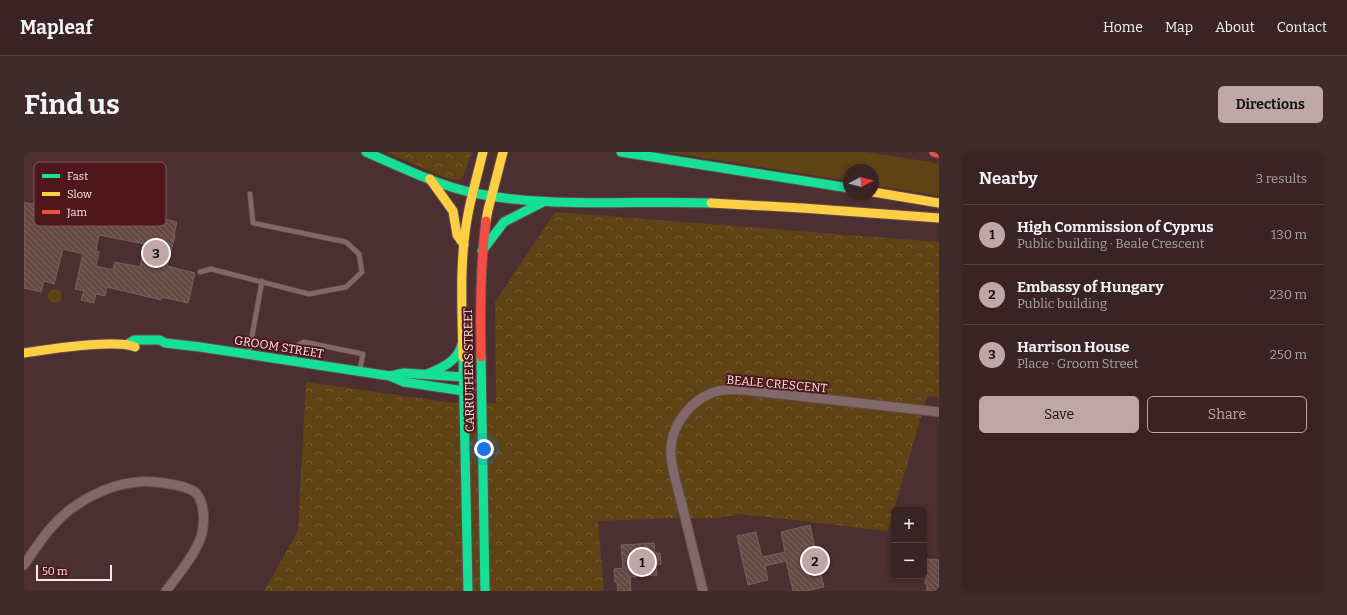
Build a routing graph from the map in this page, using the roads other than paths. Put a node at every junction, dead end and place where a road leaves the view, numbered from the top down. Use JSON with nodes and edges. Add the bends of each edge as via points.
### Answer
{"nodes":[{"id":1,"x":366,"y":152,"type":"edge"},
{"id":2,"x":503,"y":152,"type":"edge"},
{"id":3,"x":621,"y":152,"type":"edge"},
{"id":4,"x":934,"y":152,"type":"edge"},
{"id":5,"x":939,"y":153,"type":"edge"},
{"id":6,"x":482,"y":156,"type":"edge"},
{"id":7,"x":430,"y":179,"type":"junction"},
{"id":8,"x":843,"y":187,"type":"edge"},
{"id":9,"x":879,"y":193,"type":"edge"},
{"id":10,"x":250,"y":194,"type":"dead end"},
{"id":11,"x":473,"y":194,"type":"junction"},
{"id":12,"x":491,"y":197,"type":"junction"},
{"id":13,"x":544,"y":202,"type":"junction"},
{"id":14,"x":939,"y":203,"type":"edge"},
{"id":15,"x":939,"y":218,"type":"edge"},
{"id":16,"x":464,"y":245,"type":"junction"},
{"id":17,"x":482,"y":251,"type":"junction"},
{"id":18,"x":200,"y":272,"type":"dead end"},
{"id":19,"x":262,"y":281,"type":"junction"},
{"id":20,"x":462,"y":343,"type":"junction"},
{"id":21,"x":24,"y":353,"type":"edge"},
{"id":22,"x":249,"y":354,"type":"junction"},
{"id":23,"x":292,"y":362,"type":"junction"},
{"id":24,"x":360,"y":371,"type":"junction"},
{"id":25,"x":425,"y":374,"type":"junction"},
{"id":26,"x":390,"y":376,"type":"junction"},
{"id":27,"x":463,"y":377,"type":"junction"},
{"id":28,"x":481,"y":386,"type":"junction"},
{"id":29,"x":464,"y":391,"type":"junction"},
{"id":30,"x":939,"y":412,"type":"edge"},
{"id":31,"x":24,"y":565,"type":"edge"},
{"id":32,"x":166,"y":591,"type":"edge"},
{"id":33,"x":468,"y":591,"type":"edge"},
{"id":34,"x":485,"y":591,"type":"edge"},
{"id":35,"x":703,"y":591,"type":"edge"}],
"edges":[{"from":1,"to":7,"type":"main road"},
{"from":2,"to":12,"type":"main road","name":"CARRUTHERS STREET"},
{"from":3,"to":8,"type":"main road"},
{"from":4,"to":5,"type":"main road"},
{"from":6,"to":11,"type":"main road","name":"CARRUTHERS STREET"},
{"from":7,"to":11,"type":"main road"},
{"from":7,"to":16,"type":"main road","via":[[453,211],[457,234]]},
{"from":9,"to":14,"type":"main road"},
{"from":10,"to":19,"type":"lane","via":[[253,222],[346,242],[359,254],[362,272],[346,287],[309,294]]},
{"from":11,"to":12,"type":"main road"},
{"from":11,"to":16,"type":"main road","name":"CARRUTHERS STREET"},
{"from":12,"to":13,"type":"main road"},
{"from":12,"to":17,"type":"main road","name":"CARRUTHERS STREET"},
{"from":13,"to":15,"type":"main road","via":[[672,202]]},
{"from":13,"to":17,"type":"main road","via":[[504,222]]},
{"from":16,"to":20,"type":"main road","name":"CARRUTHERS STREET","via":[[461,283]]},
{"from":17,"to":28,"type":"main road","name":"CARRUTHERS STREET"},
{"from":18,"to":19,"type":"lane","via":[[210,269]]},
{"from":19,"to":22,"type":"lane"},
{"from":20,"to":25,"type":"main road","via":[[459,353],[452,359]]},
{"from":20,"to":27,"type":"main road","name":"CARRUTHERS STREET"},
{"from":21,"to":22,"type":"main road","name":"GROOM STREET","via":[[77,345],[128,344],[134,340],[160,340],[165,344]]},
{"from":22,"to":23,"type":"main road","name":"GROOM STREET"},
{"from":23,"to":24,"type":"main road","name":"GROOM STREET"},
{"from":23,"to":24,"type":"lane","via":[[298,345],[304,342],[363,354]]},
{"from":24,"to":26,"type":"main road","name":"GROOM STREET"},
{"from":25,"to":26,"type":"main road","name":"GROOM STREET","via":[[404,372]]},
{"from":25,"to":27,"type":"main road","name":"GROOM STREET"},
{"from":26,"to":29,"type":"main road","name":"GROOM STREET","via":[[404,382]]},
{"from":27,"to":28,"type":"main road","name":"GROOM STREET"},
{"from":27,"to":29,"type":"main road","name":"CARRUTHERS STREET"},
{"from":28,"to":29,"type":"main road","name":"GROOM STREET"},
{"from":28,"to":34,"type":"main road","name":"CARRUTHERS STREET"},
{"from":29,"to":33,"type":"main road","name":"CARRUTHERS STREET"},
{"from":30,"to":35,"type":"street","name":"BEALE CRESCENT","via":[[724,390],[706,395],[692,405],[679,421],[671,454]]},
{"from":31,"to":32,"type":"street","via":[[55,523],[76,505],[97,493],[137,482],[173,484],[195,492],[201,501],[203,519],[201,537]]}]}
